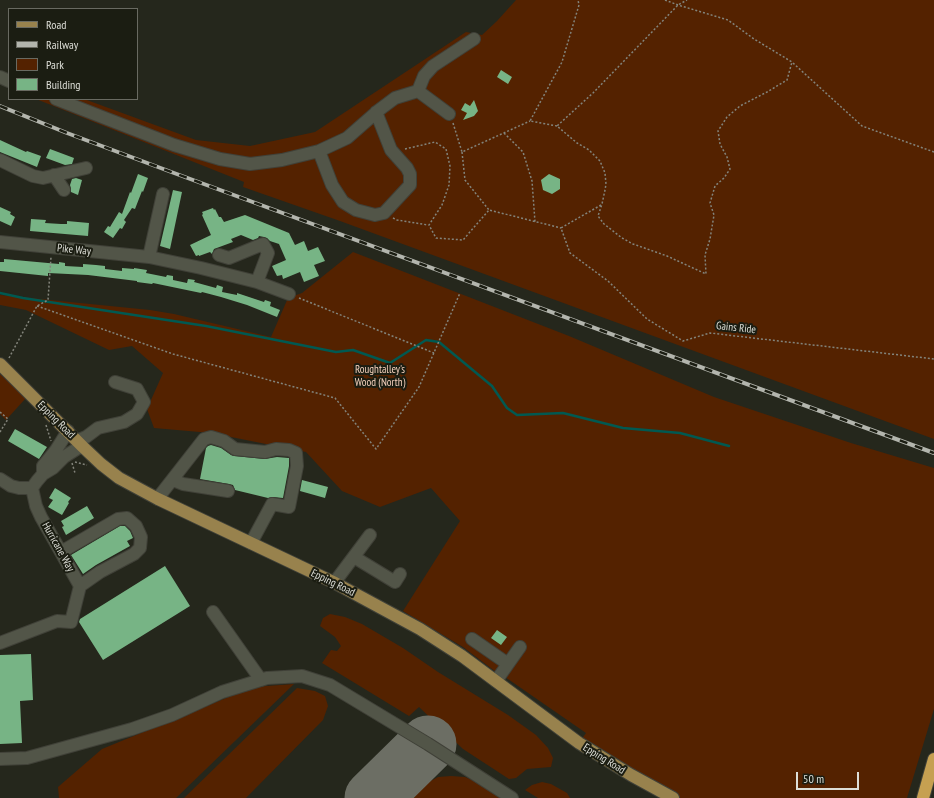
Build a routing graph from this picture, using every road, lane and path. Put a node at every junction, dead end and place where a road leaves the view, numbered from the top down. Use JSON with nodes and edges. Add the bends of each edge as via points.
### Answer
{"nodes":[{"id":1,"x":578,"y":0,"type":"edge"},
{"id":2,"x":665,"y":0,"type":"edge"},
{"id":3,"x":687,"y":0,"type":"edge"},
{"id":4,"x":678,"y":5,"type":"junction"},
{"id":5,"x":474,"y":39,"type":"dead end"},
{"id":6,"x":792,"y":62,"type":"junction"},
{"id":7,"x":418,"y":91,"type":"junction"},
{"id":8,"x":59,"y":100,"type":"edge"},
{"id":9,"x":376,"y":112,"type":"junction"},
{"id":10,"x":449,"y":114,"type":"joint"},
{"id":11,"x":530,"y":121,"type":"junction"},
{"id":12,"x":557,"y":126,"type":"junction"},
{"id":13,"x":504,"y":133,"type":"junction"},
{"id":14,"x":319,"y":151,"type":"junction"},
{"id":15,"x":462,"y":152,"type":"junction"},
{"id":16,"x":934,"y":152,"type":"edge"},
{"id":17,"x":397,"y":158,"type":"junction"},
{"id":18,"x":0,"y":160,"type":"edge"},
{"id":19,"x":58,"y":164,"type":"dead end"},
{"id":20,"x":86,"y":168,"type":"dead end"},
{"id":21,"x":54,"y":175,"type":"junction"},
{"id":22,"x":64,"y":190,"type":"dead end"},
{"id":23,"x":163,"y":194,"type":"dead end"},
{"id":24,"x":602,"y":204,"type":"junction"},
{"id":25,"x":489,"y":210,"type":"junction"},
{"id":26,"x":384,"y":213,"type":"junction"},
{"id":27,"x":535,"y":222,"type":"junction"},
{"id":28,"x":429,"y":225,"type":"junction"},
{"id":29,"x":561,"y":228,"type":"junction"},
{"id":30,"x":0,"y":242,"type":"edge"},
{"id":31,"x":52,"y":248,"type":"junction"},
{"id":32,"x":219,"y":255,"type":"dead end"},
{"id":33,"x":149,"y":257,"type":"junction"},
{"id":34,"x":257,"y":282,"type":"junction"},
{"id":35,"x":289,"y":294,"type":"joint"},
{"id":36,"x":460,"y":294,"type":"dead end"},
{"id":37,"x":37,"y":306,"type":"junction"},
{"id":38,"x":434,"y":353,"type":"junction"},
{"id":39,"x":934,"y":359,"type":"edge"},
{"id":40,"x":3,"y":363,"type":"edge"},
{"id":41,"x":115,"y":382,"type":"dead end"},
{"id":42,"x":0,"y":412,"type":"edge"},
{"id":43,"x":44,"y":420,"type":"dead end"},
{"id":44,"x":68,"y":431,"type":"junction"},
{"id":45,"x":0,"y":432,"type":"edge"},
{"id":46,"x":80,"y":444,"type":"junction"},
{"id":47,"x":52,"y":446,"type":"dead end"},
{"id":48,"x":91,"y":466,"type":"dead end"},
{"id":49,"x":75,"y":473,"type":"dead end"},
{"id":50,"x":43,"y":474,"type":"junction"},
{"id":51,"x":0,"y":479,"type":"edge"},
{"id":52,"x":173,"y":480,"type":"junction"},
{"id":53,"x":32,"y":488,"type":"junction"},
{"id":54,"x":228,"y":491,"type":"dead end"},
{"id":55,"x":158,"y":499,"type":"junction"},
{"id":56,"x":370,"y":535,"type":"dead end"},
{"id":57,"x":251,"y":543,"type":"junction"},
{"id":58,"x":61,"y":552,"type":"junction"},
{"id":59,"x":354,"y":557,"type":"junction"},
{"id":60,"x":400,"y":574,"type":"dead end"},
{"id":61,"x":335,"y":584,"type":"junction"},
{"id":62,"x":80,"y":586,"type":"junction"},
{"id":63,"x":213,"y":612,"type":"dead end"},
{"id":64,"x":472,"y":639,"type":"dead end"},
{"id":65,"x":0,"y":643,"type":"edge"},
{"id":66,"x":520,"y":647,"type":"dead end"},
{"id":67,"x":508,"y":664,"type":"junction"},
{"id":68,"x":261,"y":680,"type":"junction"},
{"id":69,"x":496,"y":681,"type":"junction"},
{"id":70,"x":0,"y":759,"type":"edge"},
{"id":71,"x":934,"y":759,"type":"edge"},
{"id":72,"x":512,"y":798,"type":"edge"},
{"id":73,"x":673,"y":798,"type":"edge"},
{"id":74,"x":923,"y":798,"type":"edge"}],
"edges":[{"from":1,"to":11,"type":"path","via":[[579,5],[562,62]]},
{"from":2,"to":4,"type":"path"},
{"from":3,"to":4,"type":"path"},
{"from":4,"to":6,"type":"path","via":[[728,20]]},
{"from":4,"to":12,"type":"path","via":[[593,93]]},
{"from":5,"to":7,"type":"street","via":[[433,66],[424,76]]},
{"from":6,"to":16,"type":"path","via":[[862,126]]},
{"from":6,"to":24,"type":"path","via":[[787,80],[740,106],[727,117],[718,131],[720,144],[727,156],[730,169],[715,186],[710,203],[714,215],[705,255],[706,274],[622,238],[598,216]]},
{"from":7,"to":9,"type":"street","via":[[395,98]]},
{"from":7,"to":10,"type":"street"},
{"from":8,"to":14,"type":"street","via":[[174,145],[220,159],[250,164]]},
{"from":9,"to":14,"type":"street","via":[[347,138]]},
{"from":9,"to":17,"type":"street","via":[[388,145]]},
{"from":10,"to":15,"type":"path"},
{"from":11,"to":12,"type":"path"},
{"from":11,"to":13,"type":"path"},
{"from":12,"to":24,"type":"path","via":[[600,161],[606,184]]},
{"from":13,"to":15,"type":"path"},
{"from":13,"to":27,"type":"path","via":[[523,152],[532,181]]},
{"from":14,"to":26,"type":"street","via":[[332,186],[343,202],[356,210],[375,215]]},
{"from":15,"to":25,"type":"path","via":[[465,180]]},
{"from":17,"to":26,"type":"street","via":[[410,174],[410,185]]},
{"from":17,"to":28,"type":"path","via":[[404,149],[435,142],[446,149],[450,166],[449,185],[442,205]]},
{"from":18,"to":21,"type":"street","via":[[33,176],[43,178]]},
{"from":19,"to":21,"type":"street"},
{"from":20,"to":21,"type":"street"},
{"from":21,"to":22,"type":"street"},
{"from":23,"to":33,"type":"street"},
{"from":24,"to":29,"type":"path"},
{"from":25,"to":27,"type":"path"},
{"from":25,"to":28,"type":"path","via":[[463,240],[436,238]]},
{"from":26,"to":28,"type":"path","via":[[397,220]]},
{"from":27,"to":29,"type":"path"},
{"from":29,"to":39,"type":"path","name":"Gains Ride","via":[[570,253],[608,281],[647,319],[683,341],[710,333]]},
{"from":30,"to":31,"type":"street","name":"Pike Way"},
{"from":31,"to":33,"type":"street","name":"Pike Way"},
{"from":31,"to":37,"type":"path","via":[[48,300]]},
{"from":32,"to":34,"type":"street","via":[[229,258],[263,244],[268,253]]},
{"from":33,"to":34,"type":"street","name":"Pike Way"},
{"from":34,"to":35,"type":"street","name":"Pike Way"},
{"from":35,"to":38,"type":"path"},
{"from":36,"to":38,"type":"path"},
{"from":37,"to":38,"type":"path","via":[[173,354],[335,398],[376,449],[419,387]]},
{"from":37,"to":40,"type":"path"},
{"from":40,"to":44,"type":"main road","name":"Epping Road"},
{"from":41,"to":46,"type":"street","via":[[137,389],[144,402],[137,414],[124,422],[98,428]]},
{"from":42,"to":45,"type":"path","via":[[8,419]]},
{"from":43,"to":47,"type":"path"},
{"from":44,"to":46,"type":"main road","name":"Epping Road"},
{"from":44,"to":50,"type":"street","via":[[43,466]]},
{"from":46,"to":50,"type":"street"},
{"from":46,"to":55,"type":"main road","name":"Epping Road","via":[[119,478]]},
{"from":48,"to":49,"type":"path","via":[[72,462]]},
{"from":50,"to":53,"type":"street"},
{"from":51,"to":53,"type":"street","via":[[15,487]]},
{"from":52,"to":54,"type":"street"},
{"from":52,"to":55,"type":"street"},
{"from":52,"to":57,"type":"street","via":[[204,439],[211,437],[224,441],[235,449],[266,452],[276,449],[296,453],[297,466],[289,507],[272,504]]},
{"from":53,"to":58,"type":"street","name":"Hurricane Way","via":[[36,506]]},
{"from":55,"to":57,"type":"main road","name":"Epping Road"},
{"from":56,"to":59,"type":"street"},
{"from":57,"to":61,"type":"main road","name":"Epping Road"},
{"from":58,"to":62,"type":"street","name":"Hurricane Way"},
{"from":58,"to":62,"type":"street","via":[[118,519],[127,518],[136,526],[141,537],[140,548]]},
{"from":59,"to":60,"type":"street","via":[[395,582]]},
{"from":59,"to":61,"type":"street"},
{"from":61,"to":69,"type":"main road","name":"Epping Road","via":[[420,629]]},
{"from":62,"to":65,"type":"street","via":[[71,622],[57,621]]},
{"from":63,"to":68,"type":"street"},
{"from":64,"to":67,"type":"street"},
{"from":66,"to":67,"type":"street"},
{"from":67,"to":69,"type":"street"},
{"from":68,"to":70,"type":"street","via":[[222,692],[172,715],[132,729],[27,758]]},
{"from":68,"to":72,"type":"street","via":[[302,676],[330,685]]},
{"from":69,"to":73,"type":"main road","name":"Epping Road","via":[[579,743]]},
{"from":71,"to":74,"type":"highway"}]}
